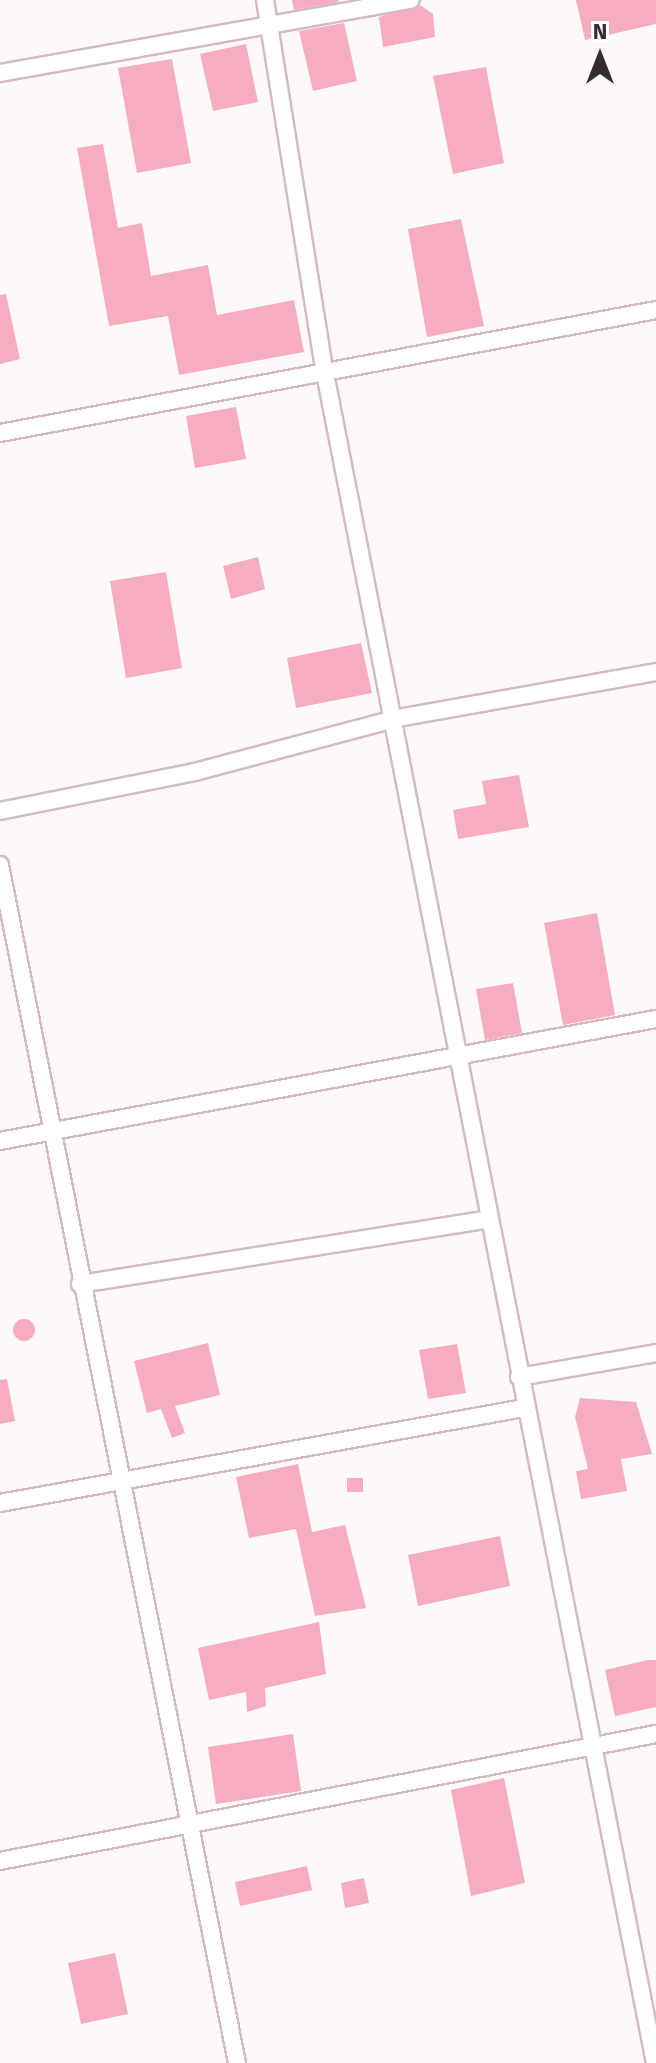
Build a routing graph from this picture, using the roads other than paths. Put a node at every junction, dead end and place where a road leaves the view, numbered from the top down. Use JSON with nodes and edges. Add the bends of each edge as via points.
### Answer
{"nodes":[{"id":1,"x":265,"y":0,"type":"edge"},
{"id":2,"x":411,"y":0,"type":"edge"},
{"id":3,"x":270,"y":26,"type":"junction"},
{"id":4,"x":0,"y":73,"type":"edge"},
{"id":5,"x":656,"y":310,"type":"edge"},
{"id":6,"x":324,"y":368,"type":"junction"},
{"id":7,"x":0,"y":433,"type":"edge"},
{"id":8,"x":656,"y":672,"type":"edge"},
{"id":9,"x":398,"y":718,"type":"junction"},
{"id":10,"x":0,"y":811,"type":"edge"},
{"id":11,"x":0,"y":865,"type":"edge"},
{"id":12,"x":656,"y":1019,"type":"edge"},
{"id":13,"x":457,"y":1055,"type":"junction"},
{"id":14,"x":49,"y":1130,"type":"junction"},
{"id":15,"x":0,"y":1141,"type":"edge"},
{"id":16,"x":489,"y":1219,"type":"junction"},
{"id":17,"x":80,"y":1284,"type":"junction"},
{"id":18,"x":656,"y":1353,"type":"edge"},
{"id":19,"x":519,"y":1377,"type":"junction"},
{"id":20,"x":524,"y":1408,"type":"junction"},
{"id":21,"x":119,"y":1480,"type":"junction"},
{"id":22,"x":0,"y":1503,"type":"edge"},
{"id":23,"x":656,"y":1734,"type":"edge"},
{"id":24,"x":589,"y":1747,"type":"junction"},
{"id":25,"x":190,"y":1827,"type":"junction"},
{"id":26,"x":0,"y":1861,"type":"edge"},
{"id":27,"x":237,"y":2063,"type":"edge"},
{"id":28,"x":655,"y":2063,"type":"edge"}],
"edges":[{"from":1,"to":3,"type":"street"},
{"from":2,"to":3,"type":"street"},
{"from":3,"to":4,"type":"street"},
{"from":3,"to":6,"type":"street"},
{"from":5,"to":6,"type":"street"},
{"from":6,"to":7,"type":"street"},
{"from":6,"to":9,"type":"street"},
{"from":8,"to":9,"type":"street"},
{"from":9,"to":10,"type":"street","via":[[195,772]]},
{"from":9,"to":13,"type":"street"},
{"from":11,"to":14,"type":"street"},
{"from":12,"to":13,"type":"street"},
{"from":13,"to":14,"type":"street"},
{"from":13,"to":16,"type":"street"},
{"from":14,"to":15,"type":"street"},
{"from":14,"to":17,"type":"street"},
{"from":16,"to":17,"type":"street"},
{"from":16,"to":19,"type":"street"},
{"from":17,"to":21,"type":"street"},
{"from":18,"to":19,"type":"street"},
{"from":19,"to":20,"type":"street"},
{"from":20,"to":21,"type":"street"},
{"from":20,"to":24,"type":"street"},
{"from":21,"to":22,"type":"street"},
{"from":21,"to":25,"type":"street"},
{"from":23,"to":24,"type":"street"},
{"from":24,"to":25,"type":"street"},
{"from":24,"to":28,"type":"street"},
{"from":25,"to":26,"type":"street"},
{"from":25,"to":27,"type":"street"}]}
